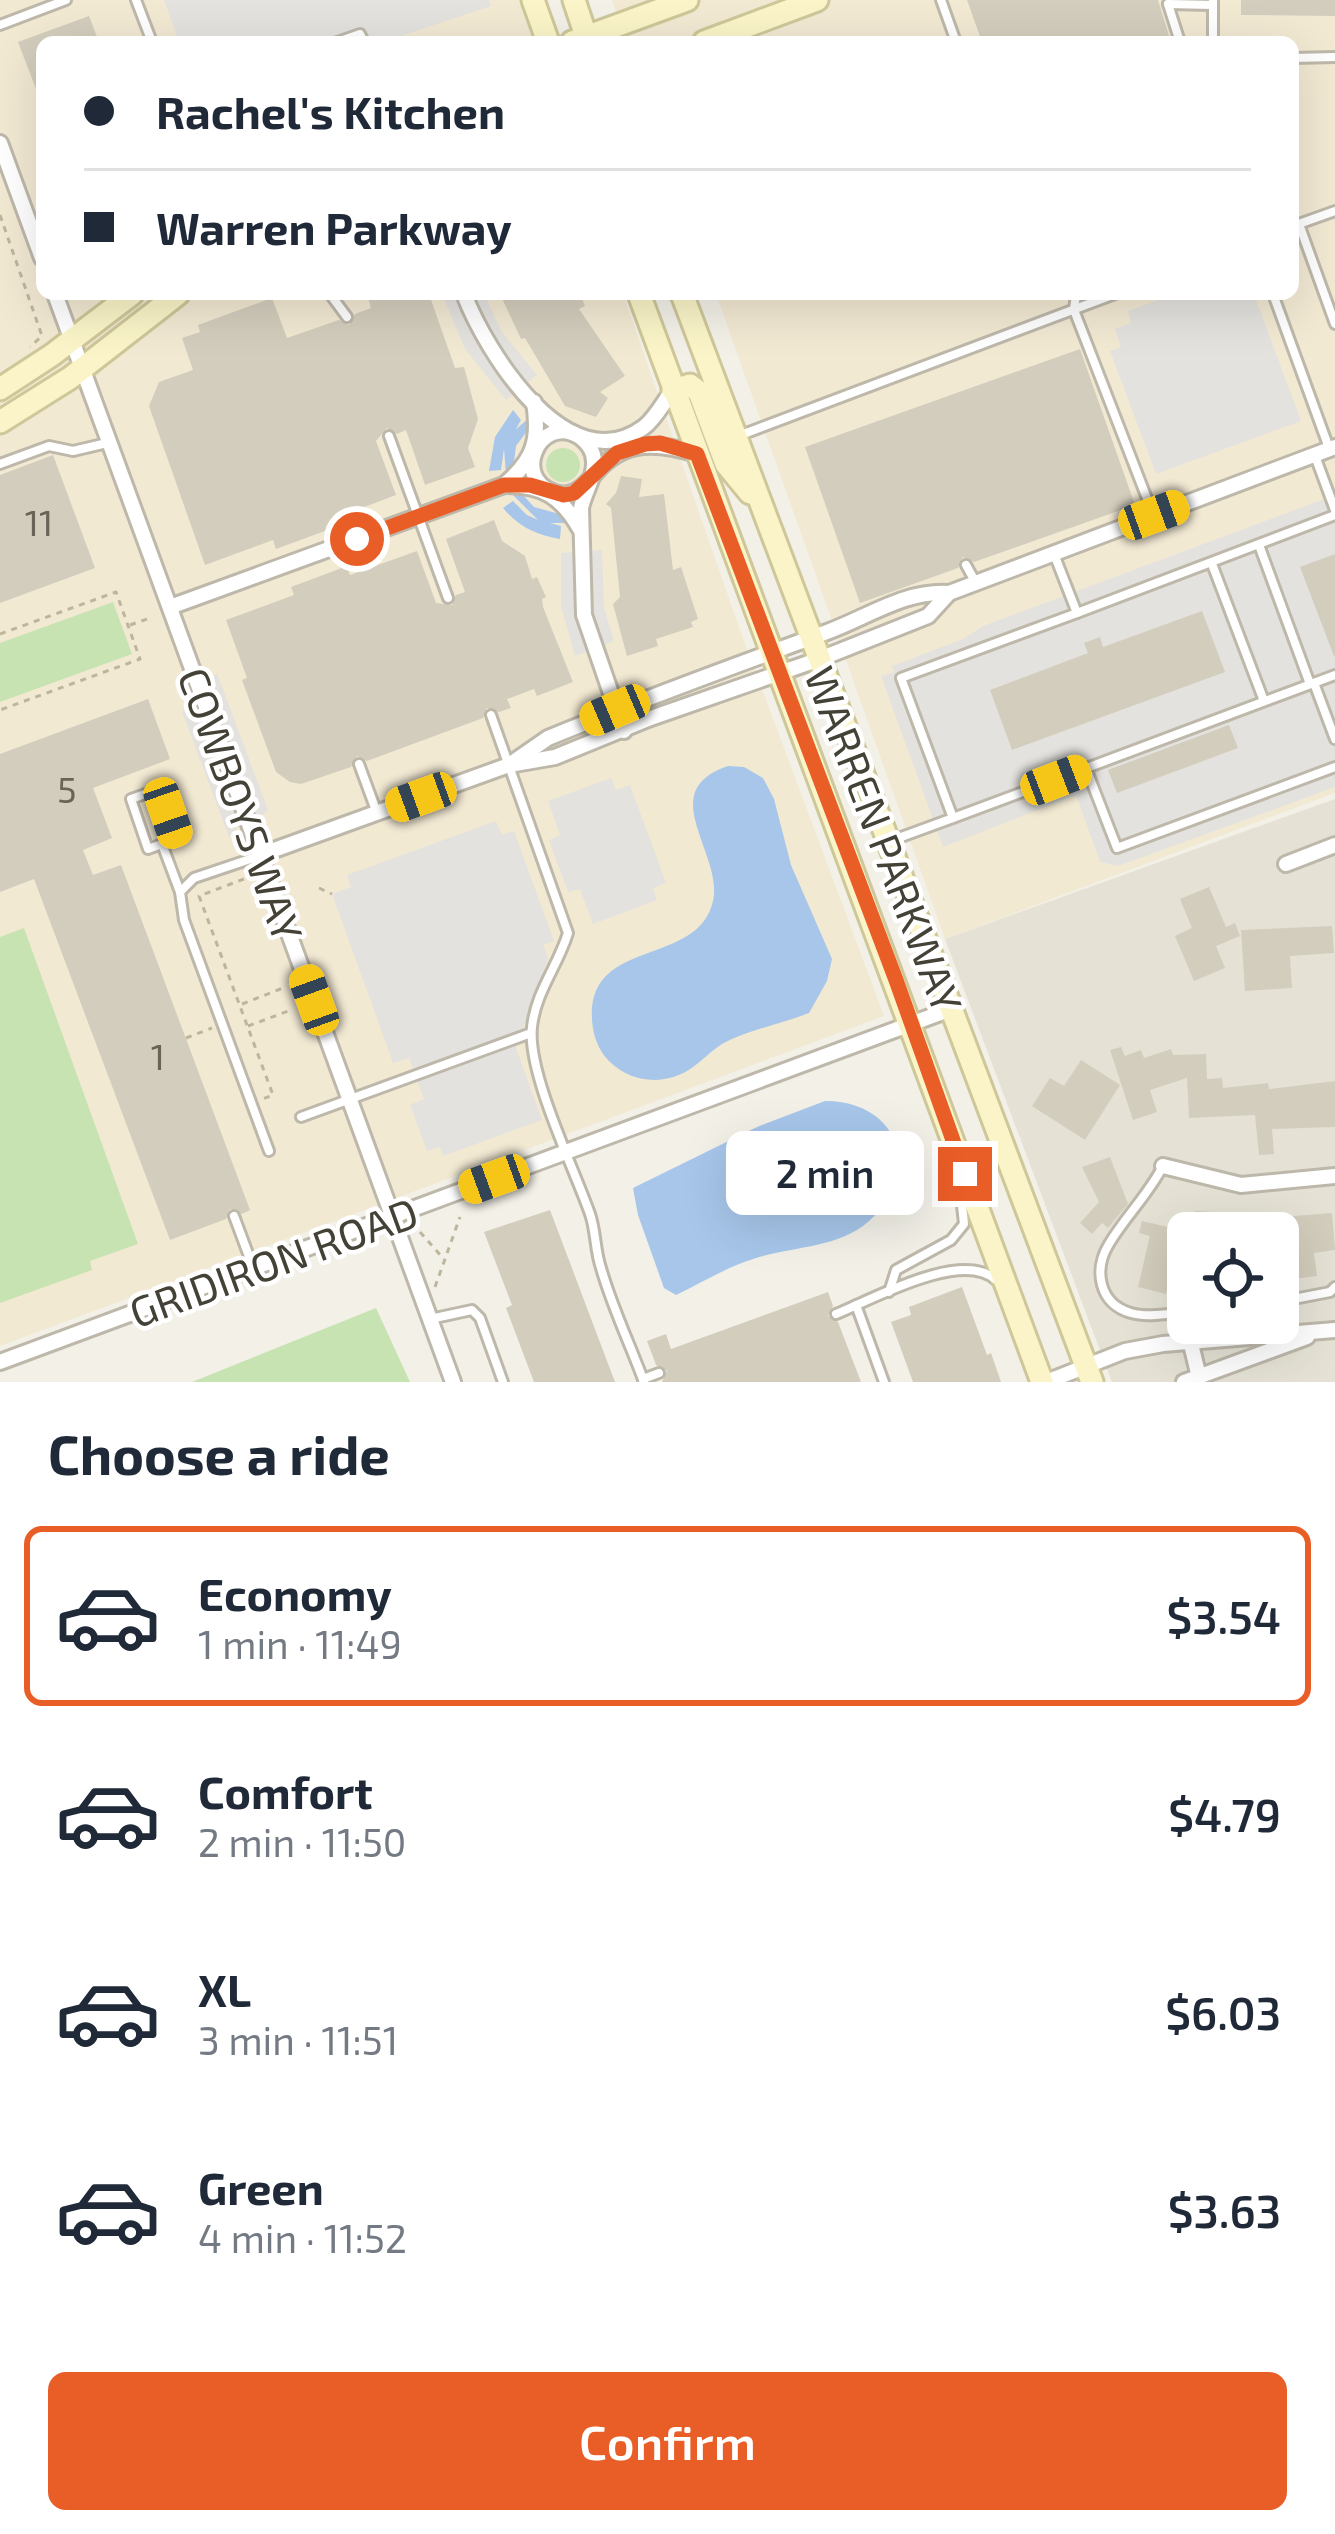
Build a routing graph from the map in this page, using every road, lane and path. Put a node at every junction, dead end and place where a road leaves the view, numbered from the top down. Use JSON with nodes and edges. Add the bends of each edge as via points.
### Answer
{"nodes":[{"id":1,"x":66,"y":0,"type":"edge"},
{"id":2,"x":136,"y":0,"type":"edge"},
{"id":3,"x":533,"y":0,"type":"edge"},
{"id":4,"x":574,"y":0,"type":"edge"},
{"id":5,"x":687,"y":0,"type":"edge"},
{"id":6,"x":818,"y":0,"type":"edge"},
{"id":7,"x":941,"y":0,"type":"edge"},
{"id":8,"x":1167,"y":2,"type":"edge"},
{"id":9,"x":1213,"y":3,"type":"edge"},
{"id":10,"x":0,"y":25,"type":"edge"},
{"id":11,"x":150,"y":36,"type":"edge"},
{"id":12,"x":546,"y":36,"type":"edge"},
{"id":13,"x":581,"y":36,"type":"edge"},
{"id":14,"x":595,"y":36,"type":"edge"},
{"id":15,"x":720,"y":36,"type":"edge"},
{"id":16,"x":954,"y":36,"type":"edge"},
{"id":17,"x":1181,"y":36,"type":"edge"},
{"id":18,"x":1213,"y":36,"type":"edge"},
{"id":19,"x":1335,"y":57,"type":"edge"},
{"id":20,"x":1299,"y":58,"type":"edge"},
{"id":21,"x":0,"y":143,"type":"edge"},
{"id":22,"x":1335,"y":211,"type":"edge"},
{"id":23,"x":0,"y":215,"type":"edge"},
{"id":24,"x":1299,"y":224,"type":"edge"},
{"id":25,"x":36,"y":233,"type":"edge"},
{"id":26,"x":1299,"y":233,"type":"edge"},
{"id":27,"x":57,"y":300,"type":"edge"},
{"id":28,"x":124,"y":300,"type":"edge"},
{"id":29,"x":170,"y":300,"type":"edge"},
{"id":30,"x":335,"y":300,"type":"edge"},
{"id":31,"x":467,"y":300,"type":"edge"},
{"id":32,"x":641,"y":300,"type":"edge"},
{"id":33,"x":684,"y":300,"type":"edge"},
{"id":34,"x":1075,"y":300,"type":"edge"},
{"id":35,"x":1099,"y":300,"type":"edge"},
{"id":36,"x":1275,"y":300,"type":"edge"},
{"id":37,"x":1074,"y":310,"type":"junction"},
{"id":38,"x":347,"y":317,"type":"dead end"},
{"id":39,"x":1335,"y":324,"type":"edge"},
{"id":40,"x":72,"y":340,"type":"junction"},
{"id":41,"x":25,"y":351,"type":"dead end"},
{"id":42,"x":82,"y":368,"type":"junction"},
{"id":43,"x":0,"y":389,"type":"edge"},
{"id":44,"x":673,"y":390,"type":"junction"},
{"id":45,"x":534,"y":402,"type":"junction"},
{"id":46,"x":0,"y":422,"type":"edge"},
{"id":47,"x":572,"y":434,"type":"junction"},
{"id":48,"x":389,"y":436,"type":"dead end"},
{"id":49,"x":734,"y":437,"type":"junction"},
{"id":50,"x":110,"y":442,"type":"junction"},
{"id":51,"x":622,"y":444,"type":"junction"},
{"id":52,"x":1326,"y":450,"type":"edge"},
{"id":53,"x":534,"y":452,"type":"junction"},
{"id":54,"x":697,"y":454,"type":"junction"},
{"id":55,"x":0,"y":464,"type":"edge"},
{"id":56,"x":590,"y":479,"type":"junction"},
{"id":57,"x":504,"y":485,"type":"junction"},
{"id":58,"x":548,"y":491,"type":"junction"},
{"id":59,"x":759,"y":503,"type":"junction"},
{"id":60,"x":1335,"y":512,"type":"edge"},
{"id":61,"x":1154,"y":515,"type":"junction"},
{"id":62,"x":418,"y":516,"type":"junction"},
{"id":63,"x":580,"y":529,"type":"junction"},
{"id":64,"x":1259,"y":545,"type":"junction"},
{"id":65,"x":1054,"y":553,"type":"junction"},
{"id":66,"x":1212,"y":564,"type":"junction"},
{"id":67,"x":966,"y":565,"type":"dead end"},
{"id":68,"x":976,"y":583,"type":"junction"},
{"id":69,"x":949,"y":593,"type":"junction"},
{"id":70,"x":448,"y":598,"type":"dead end"},
{"id":71,"x":170,"y":607,"type":"junction"},
{"id":72,"x":1077,"y":613,"type":"junction"},
{"id":73,"x":150,"y":618,"type":"dead end"},
{"id":74,"x":128,"y":626,"type":"junction"},
{"id":75,"x":0,"y":634,"type":"edge"},
{"id":76,"x":813,"y":649,"type":"junction"},
{"id":77,"x":774,"y":662,"type":"junction"},
{"id":78,"x":1335,"y":675,"type":"edge"},
{"id":79,"x":1312,"y":683,"type":"junction"},
{"id":80,"x":1264,"y":701,"type":"junction"},
{"id":81,"x":0,"y":710,"type":"edge"},
{"id":82,"x":615,"y":710,"type":"junction"},
{"id":83,"x":491,"y":715,"type":"dead end"},
{"id":84,"x":624,"y":731,"type":"junction"},
{"id":85,"x":1335,"y":740,"type":"edge"},
{"id":86,"x":359,"y":764,"type":"dead end"},
{"id":87,"x":509,"y":765,"type":"junction"},
{"id":88,"x":1335,"y":767,"type":"edge"},
{"id":89,"x":1086,"y":768,"type":"junction"},
{"id":90,"x":377,"y":813,"type":"junction"},
{"id":91,"x":953,"y":818,"type":"junction"},
{"id":92,"x":886,"y":843,"type":"junction"},
{"id":93,"x":162,"y":844,"type":"junction"},
{"id":94,"x":1335,"y":845,"type":"edge"},
{"id":95,"x":260,"y":855,"type":"junction"},
{"id":96,"x":1286,"y":864,"type":"dead end"},
{"id":97,"x":244,"y":879,"type":"dead end"},
{"id":98,"x":319,"y":888,"type":"dead end"},
{"id":99,"x":180,"y":892,"type":"junction"},
{"id":100,"x":332,"y":894,"type":"dead end"},
{"id":101,"x":283,"y":988,"type":"dead end"},
{"id":102,"x":240,"y":1004,"type":"junction"},
{"id":103,"x":950,"y":1009,"type":"junction"},
{"id":104,"x":291,"y":1010,"type":"dead end"},
{"id":105,"x":910,"y":1024,"type":"junction"},
{"id":106,"x":248,"y":1026,"type":"junction"},
{"id":107,"x":531,"y":1033,"type":"junction"},
{"id":108,"x":350,"y":1100,"type":"junction"},
{"id":109,"x":251,"y":1103,"type":"junction"},
{"id":110,"x":302,"y":1117,"type":"dead end"},
{"id":111,"x":950,"y":1132,"type":"junction"},
{"id":112,"x":269,"y":1151,"type":"dead end"},
{"id":113,"x":567,"y":1152,"type":"junction"},
{"id":114,"x":1163,"y":1166,"type":"joint"},
{"id":115,"x":1334,"y":1181,"type":"edge"},
{"id":116,"x":234,"y":1216,"type":"dead end"},
{"id":117,"x":392,"y":1216,"type":"junction"},
{"id":118,"x":460,"y":1217,"type":"dead end"},
{"id":119,"x":420,"y":1232,"type":"dead end"},
{"id":120,"x":445,"y":1260,"type":"junction"},
{"id":121,"x":253,"y":1268,"type":"junction"},
{"id":122,"x":435,"y":1287,"type":"dead end"},
{"id":123,"x":1335,"y":1287,"type":"edge"},
{"id":124,"x":1008,"y":1290,"type":"junction"},
{"id":125,"x":889,"y":1292,"type":"junction"},
{"id":126,"x":1299,"y":1299,"type":"edge"},
{"id":127,"x":856,"y":1305,"type":"junction"},
{"id":128,"x":1167,"y":1313,"type":"edge"},
{"id":129,"x":836,"y":1314,"type":"dead end"},
{"id":130,"x":430,"y":1319,"type":"junction"},
{"id":131,"x":1335,"y":1330,"type":"edge"},
{"id":132,"x":1317,"y":1333,"type":"junction"},
{"id":133,"x":1299,"y":1334,"type":"edge"},
{"id":134,"x":1168,"y":1344,"type":"edge"},
{"id":135,"x":1190,"y":1344,"type":"edge"},
{"id":136,"x":0,"y":1362,"type":"edge"},
{"id":137,"x":659,"y":1373,"type":"dead end"},
{"id":138,"x":1089,"y":1374,"type":"edge"},
{"id":139,"x":1191,"y":1380,"type":"edge"},
{"id":140,"x":643,"y":1381,"type":"edge"},
{"id":141,"x":453,"y":1382,"type":"edge"},
{"id":142,"x":503,"y":1382,"type":"edge"},
{"id":143,"x":884,"y":1382,"type":"edge"},
{"id":144,"x":1044,"y":1382,"type":"edge"}],
"edges":[{"from":1,"to":10,"type":"lane"},
{"from":2,"to":11,"type":"lane"},
{"from":3,"to":12,"type":"main road"},
{"from":4,"to":13,"type":"main road"},
{"from":5,"to":14,"type":"main road"},
{"from":6,"to":15,"type":"main road"},
{"from":7,"to":16,"type":"lane"},
{"from":8,"to":9,"type":"lane"},
{"from":8,"to":17,"type":"lane"},
{"from":9,"to":18,"type":"lane"},
{"from":19,"to":20,"type":"lane"},
{"from":21,"to":25,"type":"street"},
{"from":22,"to":24,"type":"lane"},
{"from":23,"to":41,"type":"path","via":[[42,336]]},
{"from":26,"to":39,"type":"lane"},
{"from":27,"to":40,"type":"street","name":"COWBOYS WAY"},
{"from":28,"to":40,"type":"main road"},
{"from":29,"to":42,"type":"main road"},
{"from":30,"to":38,"type":"lane"},
{"from":31,"to":45,"type":"street","via":[[488,346]]},
{"from":32,"to":44,"type":"main road","name":"WARREN PARKWAY"},
{"from":33,"to":49,"type":"main road","name":"WARREN PARKWAY"},
{"from":34,"to":37,"type":"lane"},
{"from":35,"to":37,"type":"lane"},
{"from":36,"to":52,"type":"lane"},
{"from":37,"to":49,"type":"lane"},
{"from":37,"to":61,"type":"lane"},
{"from":40,"to":42,"type":"street","name":"COWBOYS WAY"},
{"from":40,"to":43,"type":"main road"},
{"from":42,"to":46,"type":"main road"},
{"from":42,"to":50,"type":"street","name":"COWBOYS WAY"},
{"from":44,"to":51,"type":"street"},
{"from":44,"to":54,"type":"main road","name":"WARREN PARKWAY"},
{"from":44,"to":59,"type":"main road","via":[[690,385],[699,392],[726,464]]},
{"from":45,"to":47,"type":"street"},
{"from":45,"to":53,"type":"street"},
{"from":47,"to":51,"type":"street"},
{"from":47,"to":53,"type":"street","via":[[548,436]]},
{"from":47,"to":56,"type":"street","via":[[592,452]]},
{"from":48,"to":62,"type":"lane"},
{"from":49,"to":59,"type":"main road","name":"WARREN PARKWAY"},
{"from":50,"to":55,"type":"lane","via":[[85,451],[49,446]]},
{"from":50,"to":71,"type":"street","name":"COWBOYS WAY"},
{"from":51,"to":54,"type":"street","via":[[660,443]]},
{"from":51,"to":56,"type":"street"},
{"from":52,"to":60,"type":"lane"},
{"from":52,"to":61,"type":"street"},
{"from":53,"to":57,"type":"street"},
{"from":53,"to":58,"type":"street","via":[[534,474]]},
{"from":54,"to":77,"type":"main road","name":"WARREN PARKWAY"},
{"from":56,"to":58,"type":"street","via":[[574,493]]},
{"from":56,"to":63,"type":"street"},
{"from":57,"to":58,"type":"street"},
{"from":57,"to":62,"type":"street"},
{"from":58,"to":63,"type":"street"},
{"from":59,"to":76,"type":"main road","name":"WARREN PARKWAY"},
{"from":60,"to":64,"type":"lane"},
{"from":61,"to":65,"type":"street"},
{"from":62,"to":70,"type":"lane"},
{"from":62,"to":71,"type":"street"},
{"from":63,"to":82,"type":"street","via":[[584,615]]},
{"from":64,"to":66,"type":"lane"},
{"from":64,"to":79,"type":"lane"},
{"from":65,"to":68,"type":"street"},
{"from":65,"to":72,"type":"lane"},
{"from":66,"to":72,"type":"lane"},
{"from":66,"to":80,"type":"lane"},
{"from":67,"to":68,"type":"lane"},
{"from":68,"to":69,"type":"street"},
{"from":69,"to":76,"type":"street","via":[[928,616]]},
{"from":69,"to":76,"type":"street","via":[[900,594]]},
{"from":71,"to":95,"type":"street","name":"COWBOYS WAY"},
{"from":72,"to":91,"type":"lane","via":[[901,678]]},
{"from":73,"to":74,"type":"path"},
{"from":74,"to":75,"type":"path","via":[[116,592]]},
{"from":74,"to":81,"type":"path","via":[[140,659]]},
{"from":76,"to":77,"type":"street"},
{"from":76,"to":77,"type":"street"},
{"from":76,"to":92,"type":"main road","name":"WARREN PARKWAY"},
{"from":77,"to":82,"type":"street"},
{"from":77,"to":84,"type":"street"},
{"from":77,"to":105,"type":"main road","name":"WARREN PARKWAY"},
{"from":78,"to":79,"type":"lane"},
{"from":79,"to":80,"type":"lane"},
{"from":79,"to":85,"type":"lane"},
{"from":80,"to":89,"type":"lane"},
{"from":82,"to":84,"type":"street"},
{"from":82,"to":87,"type":"street","via":[[548,738]]},
{"from":83,"to":87,"type":"lane"},
{"from":84,"to":87,"type":"street","via":[[555,758]]},
{"from":86,"to":90,"type":"lane"},
{"from":87,"to":90,"type":"street"},
{"from":87,"to":107,"type":"lane","via":[[568,933]]},
{"from":88,"to":89,"type":"lane","via":[[1117,848]]},
{"from":89,"to":91,"type":"lane"},
{"from":90,"to":95,"type":"street"},
{"from":91,"to":92,"type":"lane"},
{"from":92,"to":103,"type":"main road","name":"WARREN PARKWAY"},
{"from":93,"to":93,"type":"lane","via":[[148,849],[131,799],[159,789],[177,838]]},
{"from":93,"to":99,"type":"lane"},
{"from":94,"to":96,"type":"street"},
{"from":95,"to":99,"type":"lane","via":[[194,878]]},
{"from":95,"to":108,"type":"street","name":"COWBOYS WAY"},
{"from":97,"to":102,"type":"path","via":[[199,896]]},
{"from":98,"to":100,"type":"path"},
{"from":99,"to":109,"type":"lane"},
{"from":101,"to":102,"type":"path"},
{"from":102,"to":106,"type":"path"},
{"from":103,"to":105,"type":"street","name":"GRIDIRON ROAD"},
{"from":103,"to":138,"type":"main road","name":"WARREN PARKWAY"},
{"from":104,"to":106,"type":"path"},
{"from":105,"to":111,"type":"main road","name":"WARREN PARKWAY"},
{"from":105,"to":113,"type":"street","name":"GRIDIRON ROAD"},
{"from":106,"to":109,"type":"path","via":[[273,1095]]},
{"from":107,"to":108,"type":"lane"},
{"from":107,"to":113,"type":"lane"},
{"from":108,"to":110,"type":"lane"},
{"from":108,"to":117,"type":"street","name":"COWBOYS WAY"},
{"from":109,"to":112,"type":"lane"},
{"from":111,"to":124,"type":"main road","name":"WARREN PARKWAY"},
{"from":111,"to":125,"type":"lane","via":[[964,1224],[896,1270]]},
{"from":113,"to":117,"type":"street","name":"GRIDIRON ROAD"},
{"from":113,"to":140,"type":"lane"},
{"from":114,"to":115,"type":"street","via":[[1241,1185]]},
{"from":114,"to":128,"type":"lane","via":[[1106,1248],[1100,1280],[1124,1310]]},
{"from":116,"to":121,"type":"lane"},
{"from":117,"to":121,"type":"street","name":"GRIDIRON ROAD"},
{"from":117,"to":130,"type":"street","name":"COWBOYS WAY"},
{"from":118,"to":120,"type":"path"},
{"from":119,"to":120,"type":"path"},
{"from":120,"to":122,"type":"path"},
{"from":121,"to":136,"type":"street","name":"GRIDIRON ROAD"},
{"from":123,"to":126,"type":"lane"},
{"from":124,"to":125,"type":"lane","via":[[970,1268]]},
{"from":124,"to":144,"type":"main road","name":"WARREN PARKWAY"},
{"from":125,"to":127,"type":"lane"},
{"from":127,"to":129,"type":"lane"},
{"from":127,"to":143,"type":"lane"},
{"from":130,"to":141,"type":"street","name":"COWBOYS WAY"},
{"from":130,"to":142,"type":"lane","via":[[472,1310]]},
{"from":131,"to":132,"type":"street"},
{"from":132,"to":133,"type":"street"},
{"from":132,"to":139,"type":"street"},
{"from":134,"to":138,"type":"street","via":[[1125,1352]]},
{"from":135,"to":139,"type":"street"},
{"from":137,"to":140,"type":"lane"},
{"from":138,"to":144,"type":"street"}]}
